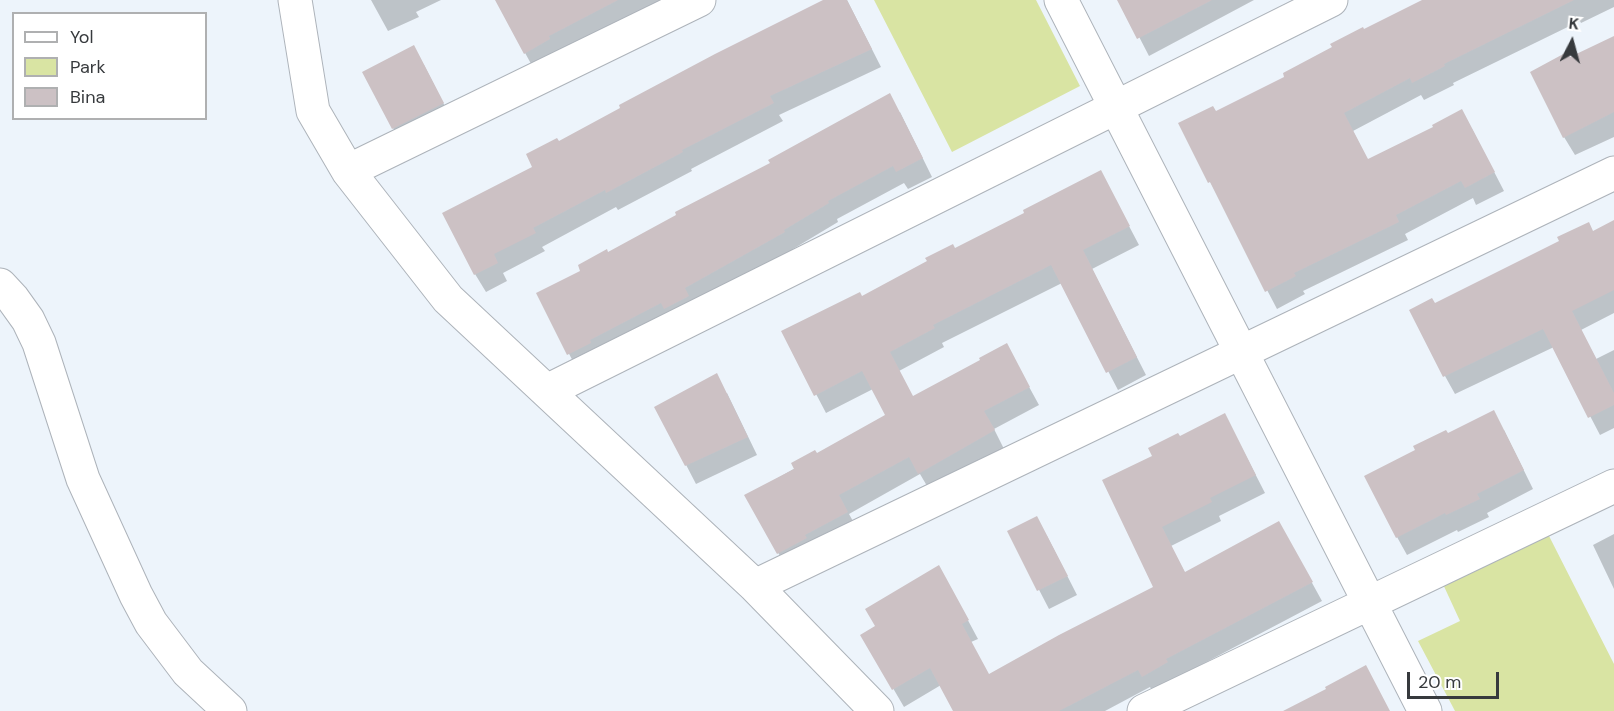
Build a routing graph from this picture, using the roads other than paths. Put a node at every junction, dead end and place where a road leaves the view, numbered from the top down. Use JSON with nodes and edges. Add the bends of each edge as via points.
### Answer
{"nodes":[{"id":1,"x":295,"y":0,"type":"edge"},
{"id":2,"x":699,"y":0,"type":"edge"},
{"id":3,"x":1061,"y":0,"type":"edge"},
{"id":4,"x":1331,"y":0,"type":"edge"},
{"id":5,"x":1115,"y":108,"type":"junction"},
{"id":6,"x":348,"y":171,"type":"junction"},
{"id":7,"x":1614,"y":173,"type":"edge"},
{"id":8,"x":0,"y":285,"type":"edge"},
{"id":9,"x":1240,"y":352,"type":"junction"},
{"id":10,"x":547,"y":391,"type":"junction"},
{"id":11,"x":1614,"y":486,"type":"edge"},
{"id":12,"x":755,"y":586,"type":"junction"},
{"id":13,"x":1369,"y":603,"type":"junction"},
{"id":14,"x":230,"y":711,"type":"edge"},
{"id":15,"x":877,"y":711,"type":"edge"},
{"id":16,"x":1144,"y":711,"type":"edge"},
{"id":17,"x":1425,"y":711,"type":"edge"}],
"edges":[{"from":1,"to":6,"type":"street","via":[[313,111]]},
{"from":2,"to":6,"type":"street"},
{"from":3,"to":5,"type":"street"},
{"from":4,"to":5,"type":"street"},
{"from":5,"to":9,"type":"street"},
{"from":5,"to":10,"type":"street"},
{"from":6,"to":10,"type":"street","via":[[448,299]]},
{"from":7,"to":9,"type":"street"},
{"from":8,"to":14,"type":"street","via":[[14,299],[35,335],[83,479],[151,623],[188,672]]},
{"from":9,"to":12,"type":"street"},
{"from":9,"to":13,"type":"street"},
{"from":10,"to":12,"type":"street"},
{"from":11,"to":13,"type":"street"},
{"from":12,"to":15,"type":"street"},
{"from":13,"to":16,"type":"street"},
{"from":13,"to":17,"type":"street"}]}
